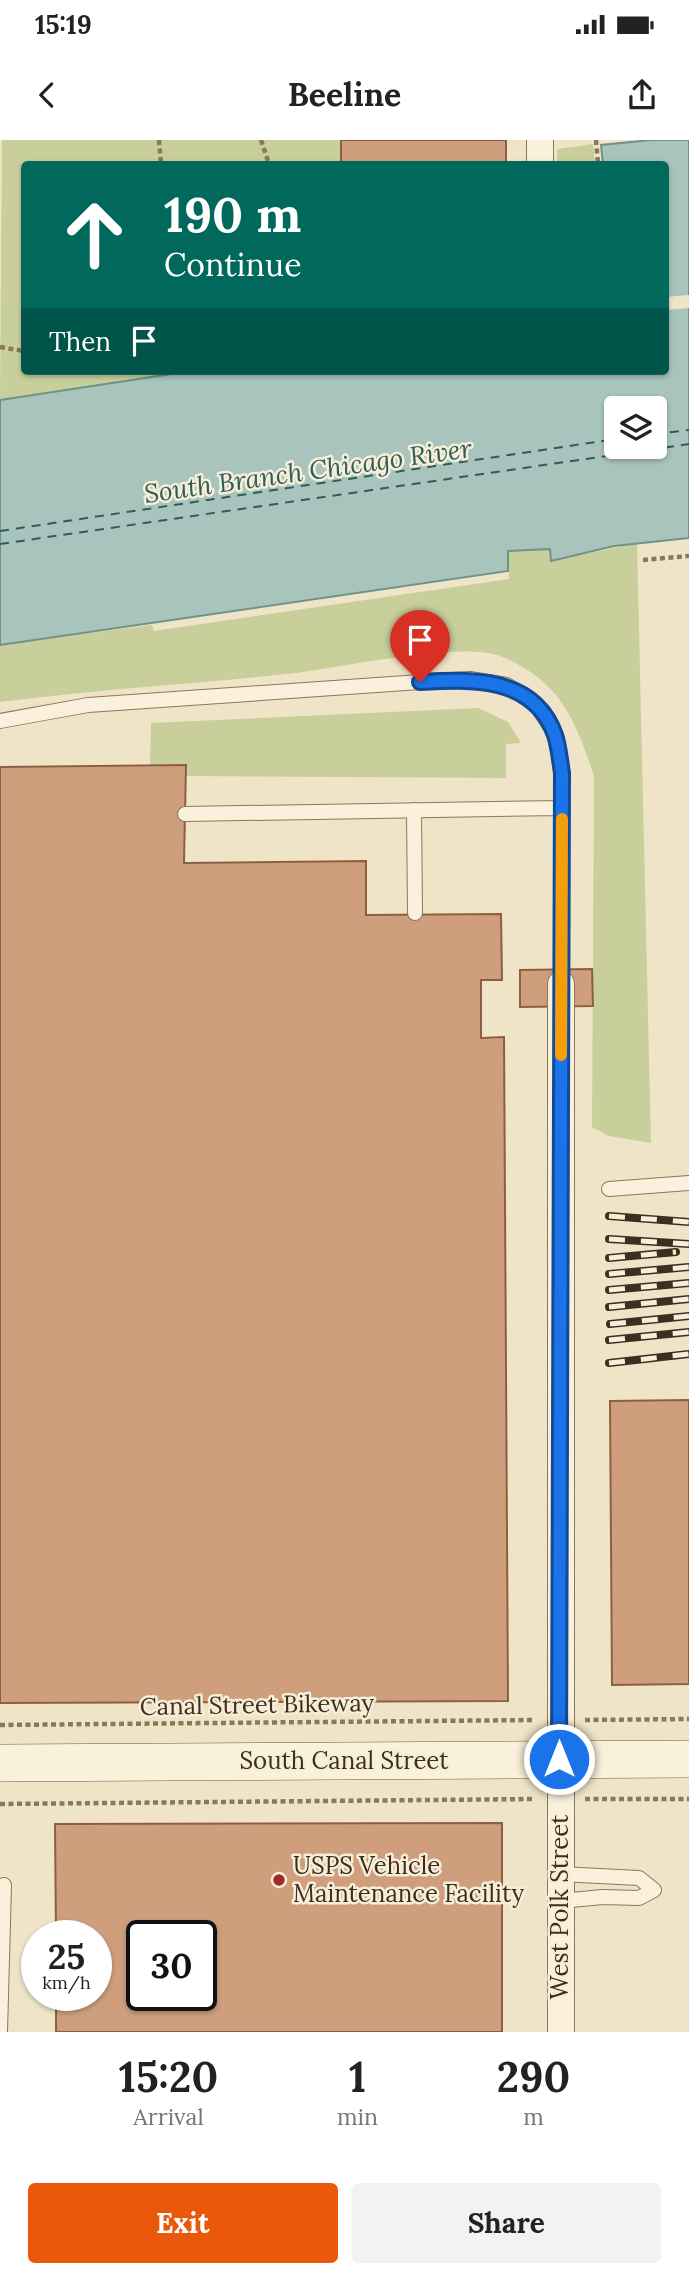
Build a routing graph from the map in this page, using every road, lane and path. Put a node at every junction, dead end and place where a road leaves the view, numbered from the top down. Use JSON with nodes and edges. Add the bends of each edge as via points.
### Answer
{"nodes":[{"id":1,"x":159,"y":140,"type":"edge"},
{"id":2,"x":261,"y":140,"type":"edge"},
{"id":3,"x":540,"y":140,"type":"edge"},
{"id":4,"x":596,"y":140,"type":"edge"},
{"id":5,"x":161,"y":161,"type":"edge"},
{"id":6,"x":268,"y":161,"type":"edge"},
{"id":7,"x":540,"y":161,"type":"edge"},
{"id":8,"x":598,"y":161,"type":"edge"},
{"id":9,"x":1,"y":347,"type":"edge"},
{"id":10,"x":21,"y":350,"type":"edge"},
{"id":11,"x":689,"y":556,"type":"edge"},
{"id":12,"x":643,"y":559,"type":"dead end"},
{"id":13,"x":0,"y":721,"type":"edge"},
{"id":14,"x":562,"y":808,"type":"junction"},
{"id":15,"x":414,"y":810,"type":"junction"},
{"id":16,"x":185,"y":814,"type":"dead end"},
{"id":17,"x":415,"y":913,"type":"dead end"},
{"id":18,"x":561,"y":984,"type":"joint"},
{"id":19,"x":689,"y":1183,"type":"edge"},
{"id":20,"x":609,"y":1189,"type":"dead end"},
{"id":21,"x":514,"y":1720,"type":"dead end"},
{"id":22,"x":603,"y":1720,"type":"dead end"},
{"id":23,"x":689,"y":1720,"type":"edge"},
{"id":24,"x":0,"y":1725,"type":"edge"},
{"id":25,"x":559,"y":1759,"type":"junction"},
{"id":26,"x":689,"y":1759,"type":"edge"},
{"id":27,"x":0,"y":1763,"type":"edge"},
{"id":28,"x":603,"y":1799,"type":"dead end"},
{"id":29,"x":689,"y":1799,"type":"edge"},
{"id":30,"x":514,"y":1800,"type":"dead end"},
{"id":31,"x":0,"y":1804,"type":"edge"},
{"id":32,"x":560,"y":1874,"type":"junction"},
{"id":33,"x":4,"y":1885,"type":"dead end"},
{"id":34,"x":560,"y":1901,"type":"junction"},
{"id":35,"x":0,"y":2032,"type":"edge"},
{"id":36,"x":561,"y":2032,"type":"edge"}],
"edges":[{"from":1,"to":5,"type":"path"},
{"from":2,"to":6,"type":"path"},
{"from":3,"to":7,"type":"street"},
{"from":4,"to":8,"type":"path"},
{"from":9,"to":10,"type":"path"},
{"from":11,"to":12,"type":"path"},
{"from":13,"to":14,"type":"lane","via":[[88,705],[470,679],[507,685],[537,706],[555,734]]},
{"from":14,"to":15,"type":"lane"},
{"from":14,"to":18,"type":"lane"},
{"from":15,"to":16,"type":"lane"},
{"from":15,"to":17,"type":"lane"},
{"from":18,"to":25,"type":"street","name":"West Polk Street"},
{"from":19,"to":20,"type":"lane"},
{"from":21,"to":24,"type":"path","name":"Canal Street Bikeway"},
{"from":22,"to":23,"type":"path"},
{"from":25,"to":26,"type":"main road","name":"South Canal Street"},
{"from":25,"to":27,"type":"main road","name":"South Canal Street"},
{"from":25,"to":32,"type":"street","name":"West Polk Street"},
{"from":28,"to":29,"type":"path"},
{"from":30,"to":31,"type":"path"},
{"from":32,"to":34,"type":"street","name":"West Polk Street"},
{"from":32,"to":34,"type":"lane","via":[[639,1878],[654,1890],[639,1898]]},
{"from":33,"to":35,"type":"lane"},
{"from":34,"to":36,"type":"street","name":"West Polk Street"}]}
